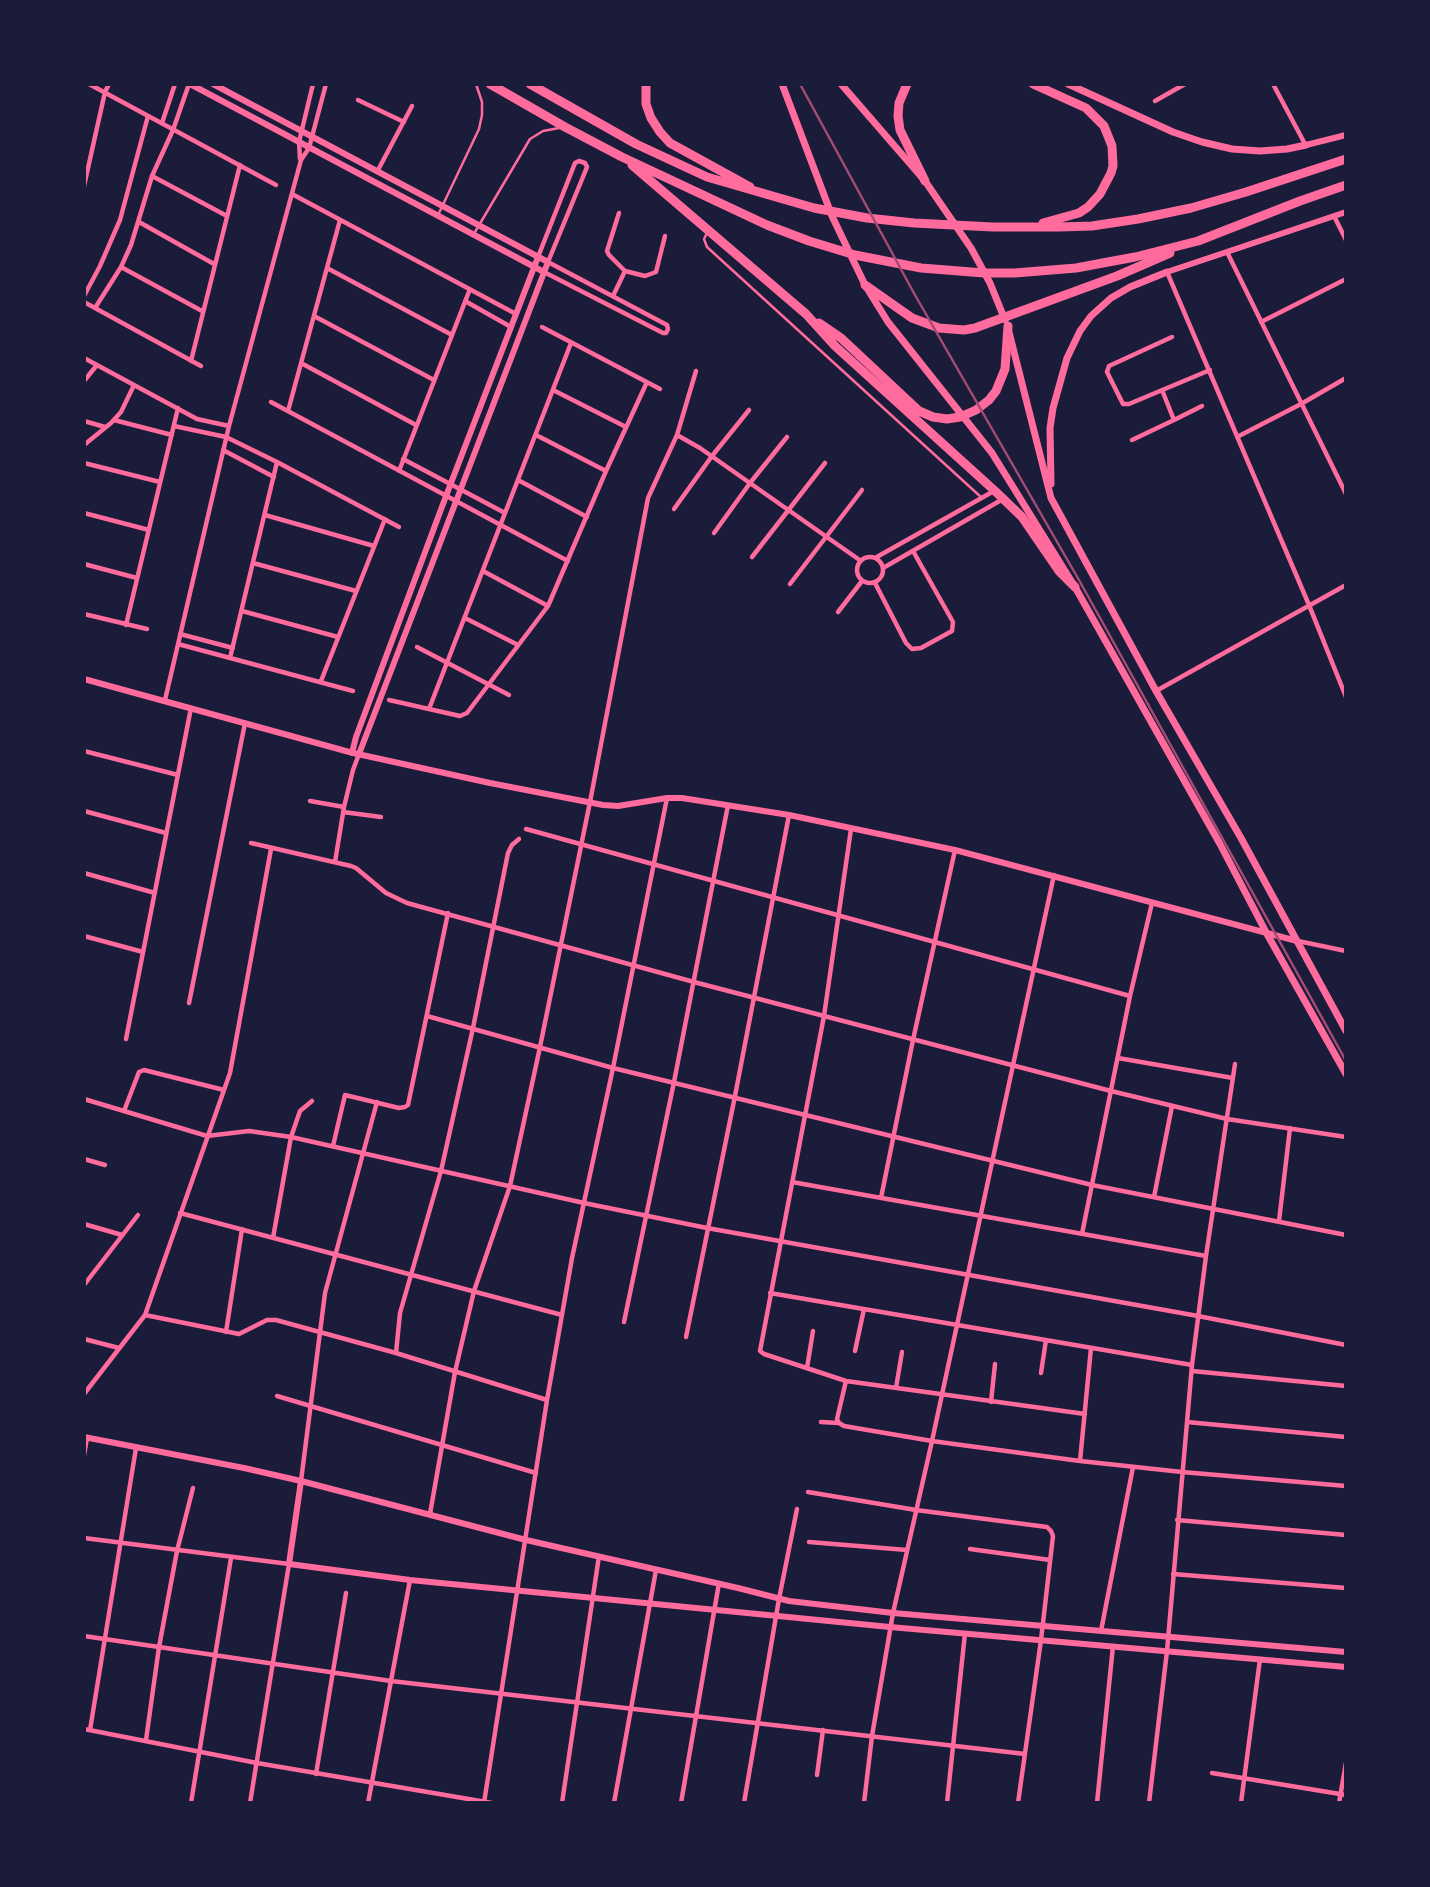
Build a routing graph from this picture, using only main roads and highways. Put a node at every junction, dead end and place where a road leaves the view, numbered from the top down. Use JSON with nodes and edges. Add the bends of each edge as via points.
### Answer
{"nodes":[{"id":1,"x":490,"y":84,"type":"edge"},
{"id":2,"x":530,"y":84,"type":"edge"},
{"id":3,"x":646,"y":84,"type":"edge"},
{"id":4,"x":782,"y":84,"type":"edge"},
{"id":5,"x":841,"y":84,"type":"edge"},
{"id":6,"x":907,"y":84,"type":"edge"},
{"id":7,"x":1033,"y":84,"type":"edge"},
{"id":8,"x":1073,"y":85,"type":"edge"},
{"id":9,"x":1306,"y":145,"type":"road end"},
{"id":10,"x":622,"y":157,"type":"junction"},
{"id":11,"x":1346,"y":159,"type":"edge"},
{"id":12,"x":925,"y":181,"type":"junction"},
{"id":13,"x":1346,"y":186,"type":"edge"},
{"id":14,"x":764,"y":195,"type":"junction"},
{"id":15,"x":1023,"y":227,"type":"junction"},
{"id":16,"x":1198,"y":241,"type":"junction"},
{"id":17,"x":1167,"y":272,"type":"road end"},
{"id":18,"x":864,"y":285,"type":"junction"},
{"id":19,"x":806,"y":314,"type":"junction"},
{"id":20,"x":1008,"y":326,"type":"junction"},
{"id":21,"x":1051,"y":498,"type":"junction"},
{"id":22,"x":1075,"y":587,"type":"junction"},
{"id":23,"x":1345,"y":1027,"type":"edge"},
{"id":24,"x":1346,"y":1074,"type":"edge"}],
"edges":[{"from":1,"to":10,"type":"highway"},
{"from":2,"to":14,"type":"highway","via":[[669,161]]},
{"from":3,"to":14,"type":"highway","via":[[651,118],[670,143]]},
{"from":4,"to":18,"type":"main road","via":[[832,216]]},
{"from":5,"to":12,"type":"main road"},
{"from":6,"to":12,"type":"highway","via":[[899,103],[900,130]]},
{"from":7,"to":15,"type":"highway","via":[[1086,108],[1099,120],[1110,138],[1113,166],[1100,194],[1083,210]]},
{"from":8,"to":9,"type":"main road","via":[[1202,142],[1260,150]]},
{"from":10,"to":16,"type":"highway","via":[[767,225],[894,264],[1015,273],[1076,268]]},
{"from":10,"to":19,"type":"highway"},
{"from":11,"to":15,"type":"highway","via":[[1177,211],[1091,226]]},
{"from":12,"to":20,"type":"main road","via":[[971,248]]},
{"from":13,"to":16,"type":"highway"},
{"from":14,"to":15,"type":"highway","via":[[867,218]]},
{"from":16,"to":18,"type":"highway","via":[[1117,276],[964,330],[912,318]]},
{"from":17,"to":21,"type":"main road","via":[[1111,298],[1080,331],[1053,408]]},
{"from":18,"to":22,"type":"main road","via":[[992,453]]},
{"from":19,"to":20,"type":"highway","via":[[841,338],[919,411],[947,419],[976,410],[996,391],[1005,369]]},
{"from":19,"to":22,"type":"highway","via":[[1022,517]]},
{"from":20,"to":21,"type":"main road"},
{"from":21,"to":23,"type":"main road"},
{"from":22,"to":24,"type":"main road"}]}
